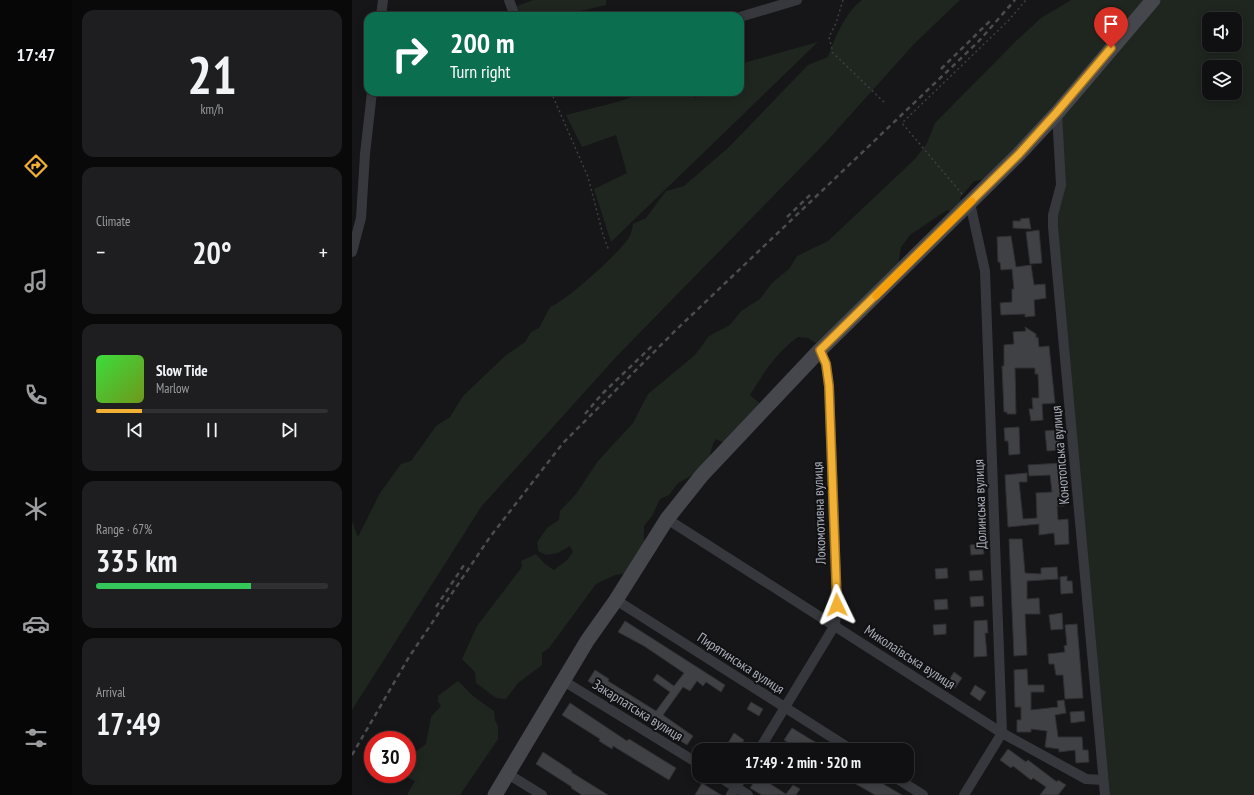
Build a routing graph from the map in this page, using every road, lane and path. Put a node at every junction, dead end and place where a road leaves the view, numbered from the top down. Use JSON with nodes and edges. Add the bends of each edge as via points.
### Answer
{"nodes":[{"id":1,"x":383,"y":0,"type":"edge"},
{"id":2,"x":509,"y":0,"type":"edge"},
{"id":3,"x":797,"y":0,"type":"edge"},
{"id":4,"x":843,"y":0,"type":"edge"},
{"id":5,"x":1026,"y":0,"type":"edge"},
{"id":6,"x":1152,"y":0,"type":"edge"},
{"id":7,"x":382,"y":12,"type":"edge"},
{"id":8,"x":514,"y":12,"type":"edge"},
{"id":9,"x":744,"y":16,"type":"edge"},
{"id":10,"x":372,"y":96,"type":"edge"},
{"id":11,"x":553,"y":96,"type":"edge"},
{"id":12,"x":886,"y":104,"type":"dead end"},
{"id":13,"x":1056,"y":113,"type":"junction"},
{"id":14,"x":970,"y":203,"type":"junction"},
{"id":15,"x":609,"y":250,"type":"dead end"},
{"id":16,"x":352,"y":252,"type":"edge"},
{"id":17,"x":820,"y":350,"type":"junction"},
{"id":18,"x":667,"y":519,"type":"junction"},
{"id":19,"x":616,"y":600,"type":"junction"},
{"id":20,"x":835,"y":625,"type":"junction"},
{"id":21,"x":562,"y":680,"type":"junction"},
{"id":22,"x":784,"y":707,"type":"junction"},
{"id":23,"x":1002,"y":733,"type":"junction"},
{"id":24,"x":763,"y":743,"type":"edge"},
{"id":25,"x":841,"y":743,"type":"edge"},
{"id":26,"x":692,"y":760,"type":"edge"},
{"id":27,"x":508,"y":774,"type":"junction"},
{"id":28,"x":1103,"y":780,"type":"junction"},
{"id":29,"x":725,"y":783,"type":"edge"},
{"id":30,"x":904,"y":783,"type":"edge"},
{"id":31,"x":734,"y":791,"type":"edge"},
{"id":32,"x":495,"y":795,"type":"edge"},
{"id":33,"x":542,"y":795,"type":"edge"},
{"id":34,"x":748,"y":795,"type":"edge"},
{"id":35,"x":922,"y":795,"type":"edge"},
{"id":36,"x":964,"y":795,"type":"edge"},
{"id":37,"x":1105,"y":795,"type":"edge"}],
"edges":[{"from":1,"to":7,"type":"street"},
{"from":2,"to":8,"type":"street"},
{"from":3,"to":9,"type":"street"},
{"from":4,"to":12,"type":"path","via":[[829,37],[833,53]]},
{"from":5,"to":14,"type":"path","via":[[1009,20],[902,123]]},
{"from":6,"to":13,"type":"street"},
{"from":10,"to":16,"type":"street","via":[[361,218]]},
{"from":11,"to":15,"type":"path","via":[[588,177]]},
{"from":13,"to":14,"type":"street"},
{"from":13,"to":28,"type":"street","name":"Конотопська вулиця","via":[[1061,185],[1053,215],[1053,227]]},
{"from":14,"to":17,"type":"street"},
{"from":14,"to":23,"type":"street","name":"Долинська вулиця","via":[[985,271]]},
{"from":17,"to":18,"type":"street","via":[[702,475]]},
{"from":17,"to":20,"type":"street","name":"Локомотивна вулиця","via":[[826,364],[829,386],[837,605]]},
{"from":18,"to":19,"type":"street"},
{"from":18,"to":20,"type":"street","name":"Миколаївська вулиця"},
{"from":19,"to":21,"type":"street"},
{"from":19,"to":22,"type":"street","name":"Пирятинська вулиця"},
{"from":20,"to":22,"type":"street","name":"Локомотивна вулиця"},
{"from":20,"to":23,"type":"street","name":"Миколаївська вулиця"},
{"from":21,"to":26,"type":"street","name":"Закарпатська вулиця"},
{"from":21,"to":27,"type":"street"},
{"from":22,"to":24,"type":"street","name":"Локомотивна вулиця"},
{"from":22,"to":25,"type":"street","name":"Пирятинська вулиця"},
{"from":23,"to":28,"type":"street","name":"Миколаївська вулиця","via":[[1086,780]]},
{"from":23,"to":36,"type":"street"},
{"from":27,"to":32,"type":"street"},
{"from":27,"to":33,"type":"street"},
{"from":28,"to":37,"type":"street","name":"Конотопська вулиця"},
{"from":29,"to":31,"type":"street"},
{"from":30,"to":35,"type":"street"},
{"from":31,"to":34,"type":"street"}]}
